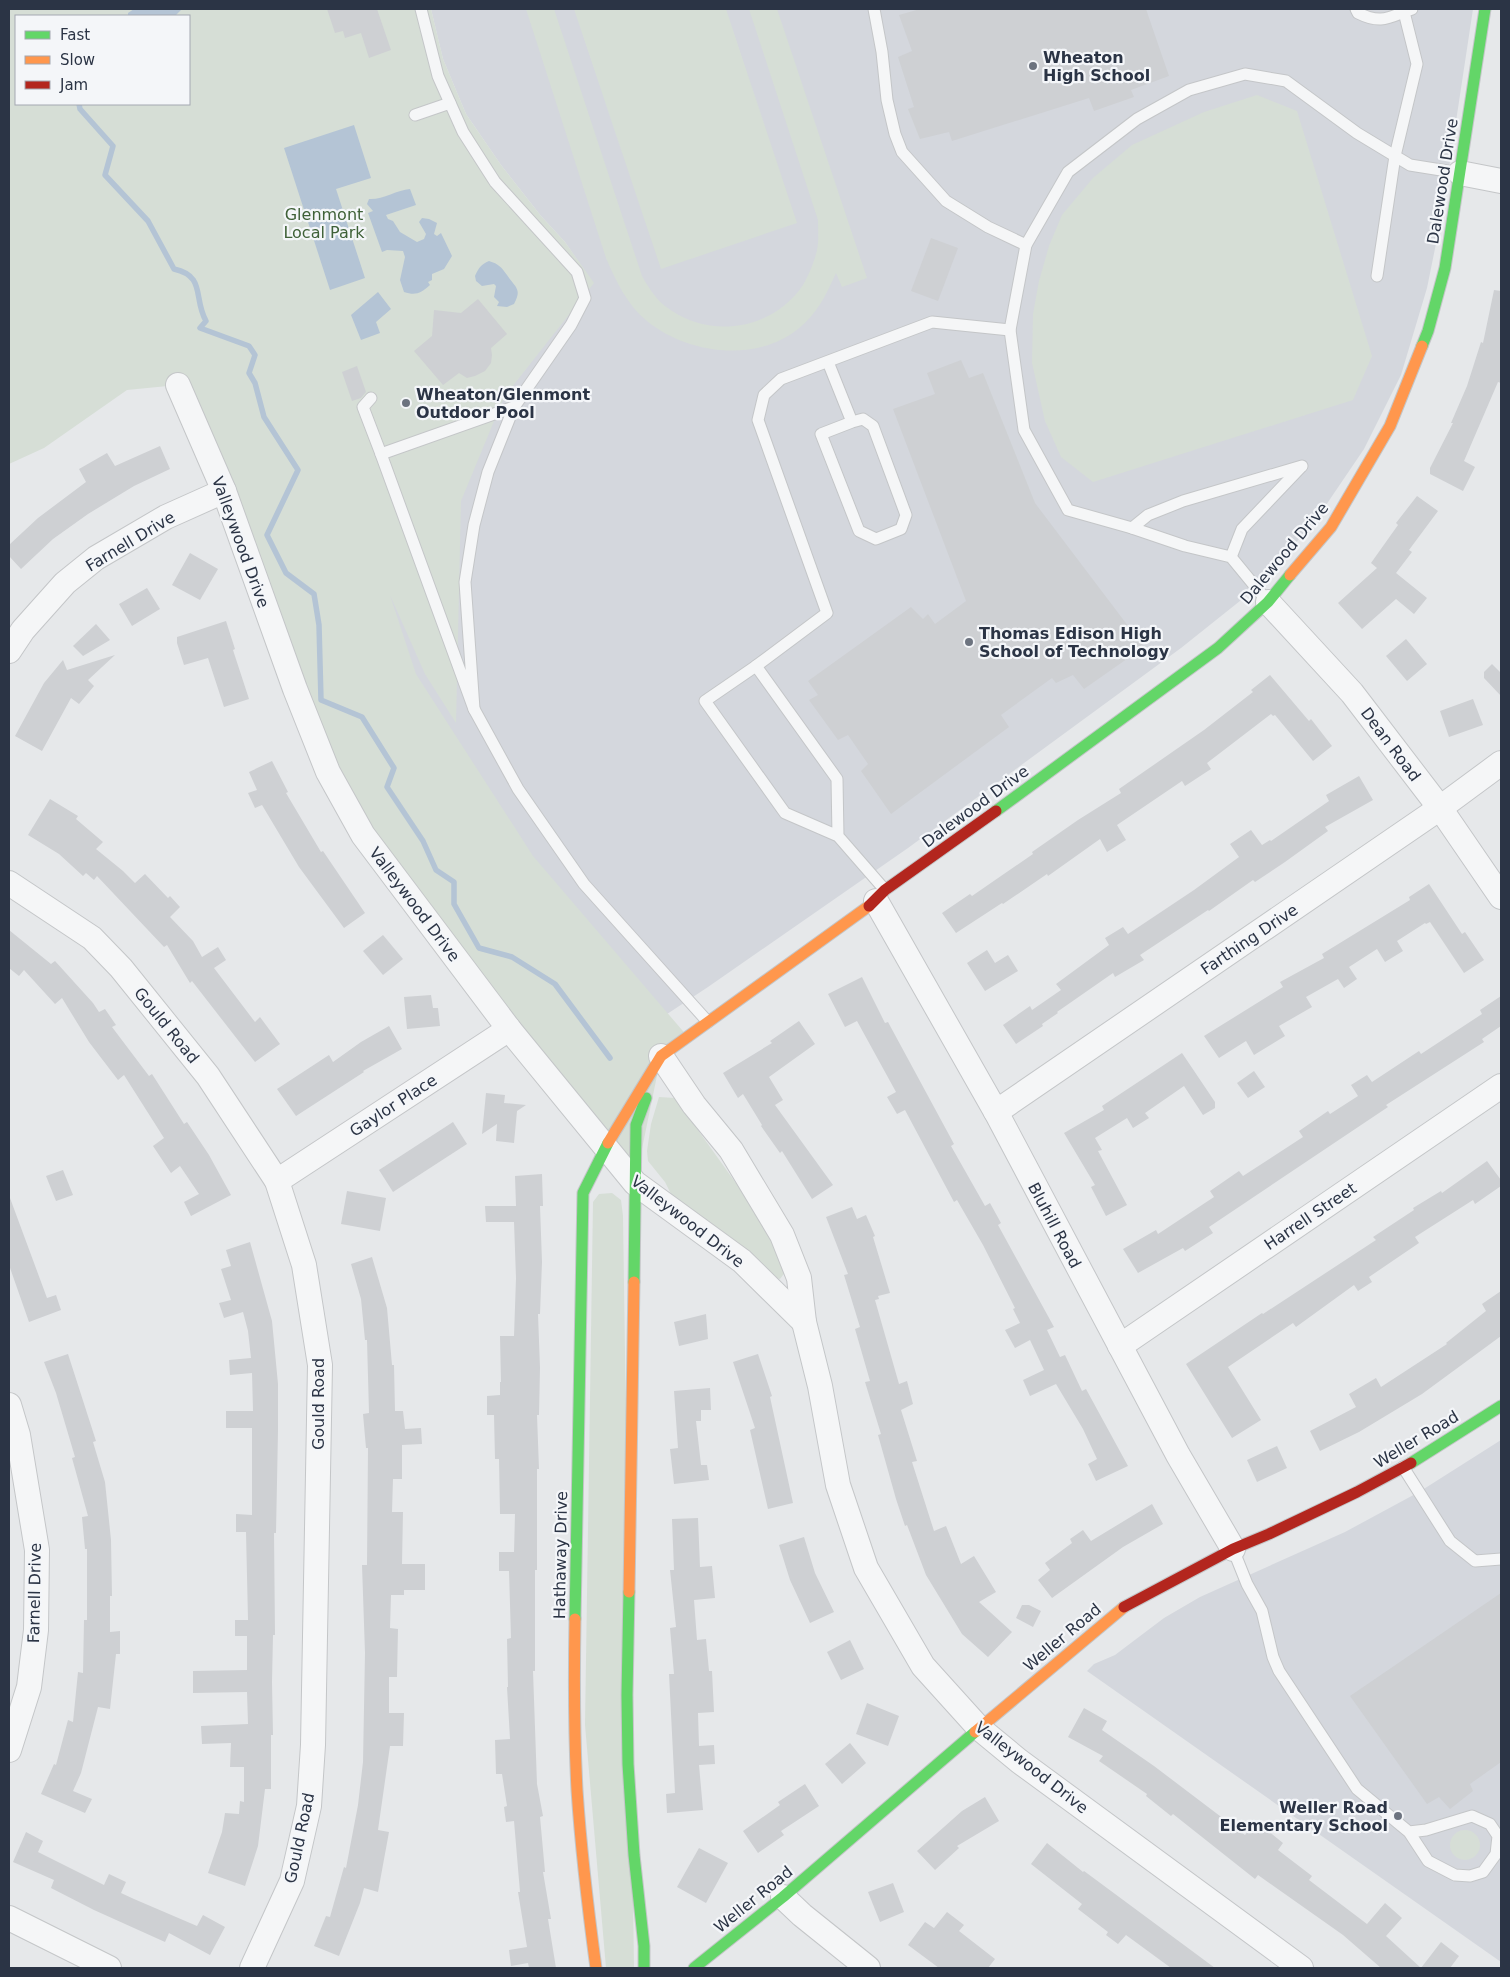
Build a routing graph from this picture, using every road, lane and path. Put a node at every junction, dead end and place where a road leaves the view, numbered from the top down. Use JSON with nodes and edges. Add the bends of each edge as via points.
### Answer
{"nodes":[{"id":1,"x":421,"y":9,"type":"edge"},
{"id":2,"x":874,"y":9,"type":"edge"},
{"id":3,"x":1356,"y":9,"type":"edge"},
{"id":4,"x":1485,"y":9,"type":"edge"},
{"id":5,"x":1408,"y":10,"type":"edge"},
{"id":6,"x":450,"y":103,"type":"junction"},
{"id":7,"x":415,"y":115,"type":"dead end"},
{"id":8,"x":1395,"y":156,"type":"junction"},
{"id":9,"x":1460,"y":173,"type":"junction"},
{"id":10,"x":1501,"y":181,"type":"edge"},
{"id":11,"x":1026,"y":245,"type":"junction"},
{"id":12,"x":1377,"y":276,"type":"dead end"},
{"id":13,"x":1010,"y":330,"type":"junction"},
{"id":14,"x":828,"y":362,"type":"junction"},
{"id":15,"x":178,"y":385,"type":"dead end"},
{"id":16,"x":371,"y":398,"type":"dead end"},
{"id":17,"x":514,"y":407,"type":"junction"},
{"id":18,"x":852,"y":422,"type":"junction"},
{"id":19,"x":381,"y":454,"type":"junction"},
{"id":20,"x":224,"y":491,"type":"junction"},
{"id":21,"x":1132,"y":528,"type":"junction"},
{"id":22,"x":1231,"y":557,"type":"junction"},
{"id":23,"x":1268,"y":602,"type":"junction"},
{"id":24,"x":9,"y":651,"type":"edge"},
{"id":25,"x":756,"y":666,"type":"junction"},
{"id":26,"x":474,"y":709,"type":"junction"},
{"id":27,"x":1501,"y":764,"type":"edge"},
{"id":28,"x":1440,"y":808,"type":"junction"},
{"id":29,"x":838,"y":836,"type":"junction"},
{"id":30,"x":9,"y":883,"type":"edge"},
{"id":31,"x":880,"y":896,"type":"junction"},
{"id":32,"x":1501,"y":897,"type":"edge"},
{"id":33,"x":708,"y":1022,"type":"junction"},
{"id":34,"x":510,"y":1029,"type":"junction"},
{"id":35,"x":661,"y":1056,"type":"junction"},
{"id":36,"x":1501,"y":1086,"type":"edge"},
{"id":37,"x":996,"y":1112,"type":"junction"},
{"id":38,"x":606,"y":1146,"type":"junction"},
{"id":39,"x":277,"y":1181,"type":"junction"},
{"id":40,"x":635,"y":1183,"type":"junction"},
{"id":41,"x":804,"y":1322,"type":"junction"},
{"id":42,"x":1120,"y":1346,"type":"junction"},
{"id":43,"x":9,"y":1406,"type":"edge"},
{"id":44,"x":1501,"y":1406,"type":"edge"},
{"id":45,"x":1403,"y":1467,"type":"junction"},
{"id":46,"x":1233,"y":1549,"type":"junction"},
{"id":47,"x":1501,"y":1559,"type":"edge"},
{"id":48,"x":979,"y":1728,"type":"junction"},
{"id":49,"x":9,"y":1750,"type":"edge"},
{"id":50,"x":1409,"y":1832,"type":"junction"},
{"id":51,"x":784,"y":1897,"type":"junction"},
{"id":52,"x":9,"y":1918,"type":"edge"},
{"id":53,"x":109,"y":1968,"type":"edge"},
{"id":54,"x":252,"y":1968,"type":"edge"},
{"id":55,"x":596,"y":1968,"type":"edge"},
{"id":56,"x":644,"y":1968,"type":"edge"},
{"id":57,"x":694,"y":1968,"type":"edge"},
{"id":58,"x":868,"y":1968,"type":"edge"},
{"id":59,"x":1301,"y":1968,"type":"edge"}],
"edges":[{"from":1,"to":6,"type":"lane","via":[[438,76]]},
{"from":2,"to":11,"type":"lane","via":[[887,100],[902,152],[946,201],[988,227]]},
{"from":3,"to":5,"type":"lane","via":[[1358,13],[1376,20]]},
{"from":4,"to":9,"type":"street","name":"Dalewood Drive"},
{"from":5,"to":8,"type":"lane","via":[[1417,64]]},
{"from":6,"to":7,"type":"lane"},
{"from":6,"to":17,"type":"lane","via":[[463,132],[495,182],[577,272],[585,298],[571,325]]},
{"from":8,"to":9,"type":"lane","via":[[1410,166]]},
{"from":8,"to":11,"type":"lane","via":[[1357,133],[1286,81],[1245,74],[1180,94],[1137,119],[1068,172]]},
{"from":8,"to":12,"type":"lane"},
{"from":9,"to":10,"type":"street"},
{"from":9,"to":23,"type":"street","name":"Dalewood Drive","via":[[1444,274],[1428,331],[1390,426],[1330,527]]},
{"from":11,"to":13,"type":"lane"},
{"from":13,"to":14,"type":"lane","via":[[932,322]]},
{"from":13,"to":21,"type":"lane","via":[[1024,430],[1068,510]]},
{"from":14,"to":18,"type":"lane"},
{"from":14,"to":25,"type":"lane","via":[[781,379],[764,395],[758,420],[827,613]]},
{"from":15,"to":20,"type":"street","name":"Valleywood Drive"},
{"from":16,"to":19,"type":"lane","via":[[363,407]]},
{"from":17,"to":19,"type":"lane"},
{"from":17,"to":26,"type":"lane","via":[[488,472],[474,525],[465,582]]},
{"from":18,"to":18,"type":"lane","via":[[863,419],[873,426],[906,515],[901,528],[876,539],[859,531],[821,434]]},
{"from":19,"to":26,"type":"lane"},
{"from":20,"to":24,"type":"street","name":"Farnell Drive","via":[[166,517],[96,558],[65,583],[23,630]]},
{"from":20,"to":34,"type":"street","name":"Valleywood Drive","via":[[328,772],[363,835]]},
{"from":21,"to":22,"type":"lane"},
{"from":21,"to":22,"type":"lane","via":[[1148,515],[1183,501],[1302,466],[1242,529]]},
{"from":22,"to":23,"type":"lane"},
{"from":23,"to":28,"type":"street","name":"Dean Road","via":[[1352,693]]},
{"from":23,"to":31,"type":"street","name":"Dalewood Drive","via":[[1211,653]]},
{"from":25,"to":29,"type":"lane","via":[[837,779]]},
{"from":25,"to":29,"type":"lane","via":[[705,701],[785,813]]},
{"from":26,"to":33,"type":"lane","via":[[518,789],[584,884]]},
{"from":27,"to":28,"type":"street","name":"Farthing Drive"},
{"from":28,"to":32,"type":"street","name":"Dean Road"},
{"from":28,"to":37,"type":"street","name":"Farthing Drive"},
{"from":29,"to":31,"type":"lane"},
{"from":30,"to":39,"type":"street","name":"Gould Road","via":[[92,938],[121,968],[208,1076]]},
{"from":31,"to":33,"type":"street","name":"Dalewood Drive"},
{"from":31,"to":37,"type":"street","name":"Bluhill Road"},
{"from":33,"to":35,"type":"street","name":"Dalewood Drive"},
{"from":34,"to":38,"type":"street","name":"Valleywood Drive"},
{"from":34,"to":39,"type":"street","name":"Gaylor Place"},
{"from":35,"to":38,"type":"street","name":"Dalewood Drive"},
{"from":35,"to":40,"type":"street","via":[[636,1125]]},
{"from":35,"to":41,"type":"street","name":"Valleywood Drive","via":[[694,1105],[731,1150],[782,1235],[800,1278]]},
{"from":36,"to":42,"type":"street","name":"Harrell Street"},
{"from":37,"to":42,"type":"street","name":"Bluhill Road"},
{"from":38,"to":40,"type":"street","name":"Valleywood Drive"},
{"from":38,"to":55,"type":"street","name":"Hathaway Drive","via":[[583,1194],[574,1669],[577,1790]]},
{"from":39,"to":54,"type":"street","name":"Gould Road","via":[[304,1265],[320,1365],[313,1745],[309,1806],[292,1881]]},
{"from":40,"to":41,"type":"street","name":"Valleywood Drive","via":[[742,1261]]},
{"from":40,"to":56,"type":"street","via":[[626,1695],[628,1770],[645,1948]]},
{"from":41,"to":48,"type":"street","name":"Valleywood Drive","via":[[820,1386],[838,1485],[866,1568],[923,1666]]},
{"from":42,"to":46,"type":"street","name":"Bluhill Road"},
{"from":43,"to":49,"type":"street","name":"Farnell Drive","via":[[18,1435],[38,1550],[36,1630],[29,1687]]},
{"from":44,"to":45,"type":"street","name":"Weller Road"},
{"from":45,"to":46,"type":"street","name":"Weller Road","via":[[1349,1496]]},
{"from":45,"to":47,"type":"lane","via":[[1450,1540],[1475,1561]]},
{"from":46,"to":48,"type":"street","name":"Weller Road","via":[[1126,1605]]},
{"from":46,"to":50,"type":"lane","via":[[1262,1611],[1279,1670],[1356,1789]]},
{"from":48,"to":51,"type":"street","name":"Weller Road"},
{"from":48,"to":59,"type":"street","name":"Valleywood Drive","via":[[1019,1761]]},
{"from":50,"to":50,"type":"lane","via":[[1428,1861],[1455,1875],[1470,1876],[1483,1872],[1498,1846],[1498,1836],[1490,1824],[1472,1816]]},
{"from":51,"to":57,"type":"street","name":"Weller Road"},
{"from":51,"to":58,"type":"street"},
{"from":52,"to":53,"type":"street"}]}
